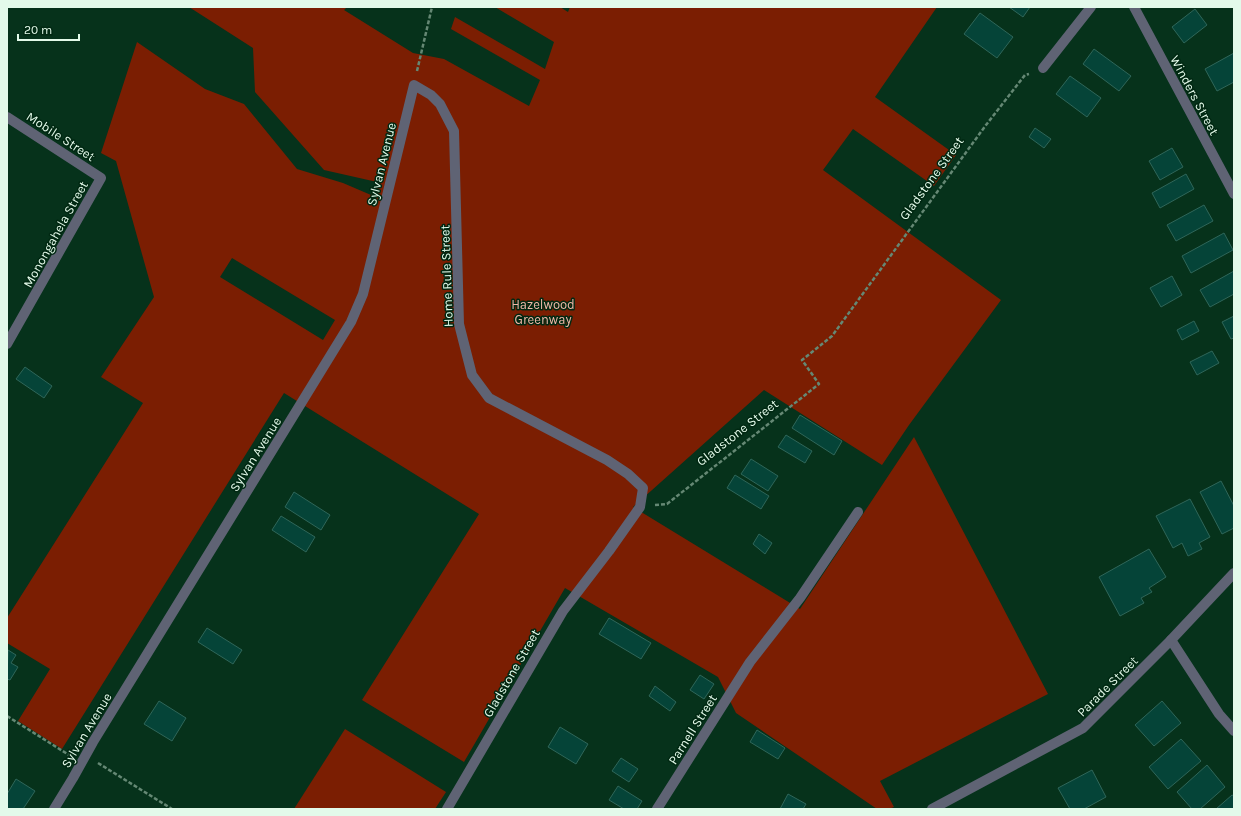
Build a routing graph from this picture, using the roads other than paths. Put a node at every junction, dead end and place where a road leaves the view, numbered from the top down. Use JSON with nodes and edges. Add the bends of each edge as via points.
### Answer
{"nodes":[{"id":1,"x":1091,"y":7,"type":"edge"},
{"id":2,"x":1134,"y":7,"type":"edge"},
{"id":3,"x":1043,"y":68,"type":"dead end"},
{"id":4,"x":414,"y":85,"type":"joint"},
{"id":5,"x":7,"y":116,"type":"edge"},
{"id":6,"x":101,"y":178,"type":"joint"},
{"id":7,"x":1234,"y":194,"type":"edge"},
{"id":8,"x":7,"y":344,"type":"edge"},
{"id":9,"x":640,"y":507,"type":"joint"},
{"id":10,"x":858,"y":512,"type":"dead end"},
{"id":11,"x":1234,"y":573,"type":"edge"},
{"id":12,"x":1171,"y":640,"type":"junction"},
{"id":13,"x":1234,"y":731,"type":"edge"},
{"id":14,"x":54,"y":809,"type":"edge"},
{"id":15,"x":447,"y":809,"type":"edge"},
{"id":16,"x":657,"y":809,"type":"edge"},
{"id":17,"x":932,"y":809,"type":"edge"}],
"edges":[{"from":1,"to":3,"type":"street"},
{"from":2,"to":7,"type":"street","name":"Winders Street"},
{"from":4,"to":9,"type":"street","name":"Home Rule Street","via":[[440,104],[454,131],[459,324],[472,375],[489,398],[607,460],[628,474],[643,488]]},
{"from":4,"to":14,"type":"street","name":"Sylvan Avenue","via":[[363,294],[352,322]]},
{"from":5,"to":6,"type":"street","name":"Mobile Street"},
{"from":6,"to":8,"type":"street","name":"Monongahela Street"},
{"from":9,"to":15,"type":"street","name":"Gladstone Street","via":[[563,611]]},
{"from":10,"to":16,"type":"street","name":"Parnell Street","via":[[800,598],[750,662]]},
{"from":11,"to":12,"type":"street","name":"Parade Street"},
{"from":12,"to":13,"type":"street","via":[[1219,714]]},
{"from":12,"to":17,"type":"street","name":"Parade Street","via":[[1083,728]]}]}
